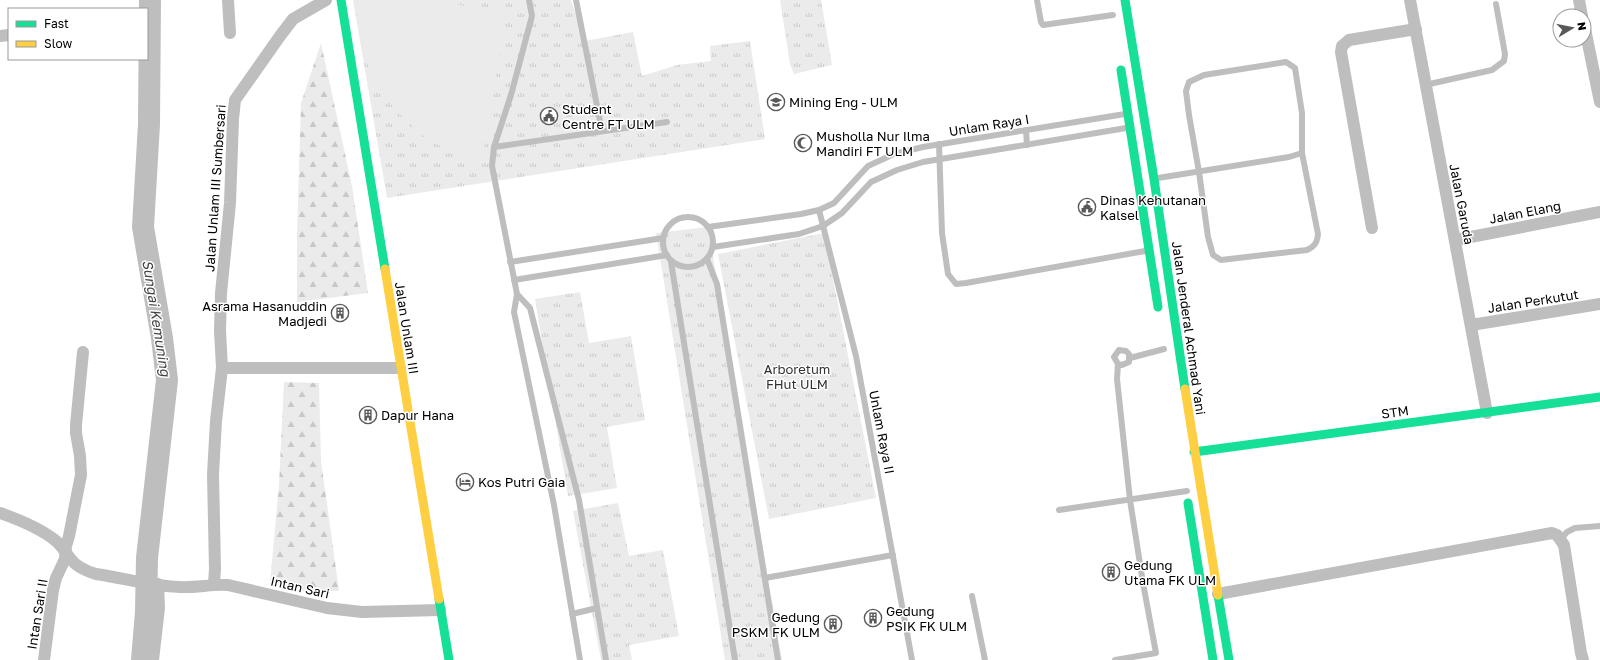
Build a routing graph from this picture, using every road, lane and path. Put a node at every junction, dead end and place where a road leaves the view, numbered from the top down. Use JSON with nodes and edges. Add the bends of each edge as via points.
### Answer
{"nodes":[{"id":1,"x":228,"y":0,"type":"edge"},
{"id":2,"x":326,"y":0,"type":"edge"},
{"id":3,"x":341,"y":0,"type":"edge"},
{"id":4,"x":529,"y":0,"type":"edge"},
{"id":5,"x":576,"y":0,"type":"edge"},
{"id":6,"x":1037,"y":0,"type":"edge"},
{"id":7,"x":1125,"y":0,"type":"edge"},
{"id":8,"x":1410,"y":0,"type":"edge"},
{"id":9,"x":1496,"y":4,"type":"dead end"},
{"id":10,"x":1113,"y":15,"type":"dead end"},
{"id":11,"x":1416,"y":29,"type":"junction"},
{"id":12,"x":230,"y":33,"type":"dead end"},
{"id":13,"x":1589,"y":48,"type":"edge"},
{"id":14,"x":1120,"y":61,"type":"dead end"},
{"id":15,"x":1425,"y":85,"type":"junction"},
{"id":16,"x":1600,"y":102,"type":"edge"},
{"id":17,"x":1128,"y":114,"type":"junction"},
{"id":18,"x":668,"y":122,"type":"dead end"},
{"id":19,"x":1130,"y":128,"type":"junction"},
{"id":20,"x":1026,"y":130,"type":"junction"},
{"id":21,"x":602,"y":131,"type":"junction"},
{"id":22,"x":939,"y":144,"type":"junction"},
{"id":23,"x":1027,"y":145,"type":"junction"},
{"id":24,"x":494,"y":147,"type":"junction"},
{"id":25,"x":1302,"y":153,"type":"junction"},
{"id":26,"x":939,"y":159,"type":"junction"},
{"id":27,"x":1199,"y":172,"type":"junction"},
{"id":28,"x":1154,"y":179,"type":"junction"},
{"id":29,"x":819,"y":210,"type":"junction"},
{"id":30,"x":1600,"y":212,"type":"edge"},
{"id":31,"x":824,"y":226,"type":"junction"},
{"id":32,"x":708,"y":227,"type":"junction"},
{"id":33,"x":1372,"y":228,"type":"dead end"},
{"id":34,"x":663,"y":238,"type":"junction"},
{"id":35,"x":1455,"y":240,"type":"junction"},
{"id":36,"x":713,"y":248,"type":"junction"},
{"id":37,"x":1149,"y":250,"type":"junction"},
{"id":38,"x":667,"y":256,"type":"junction"},
{"id":39,"x":707,"y":260,"type":"junction"},
{"id":40,"x":510,"y":262,"type":"junction"},
{"id":41,"x":671,"y":262,"type":"junction"},
{"id":42,"x":514,"y":280,"type":"junction"},
{"id":43,"x":517,"y":294,"type":"junction"},
{"id":44,"x":1600,"y":304,"type":"edge"},
{"id":45,"x":1159,"y":318,"type":"dead end"},
{"id":46,"x":1471,"y":325,"type":"junction"},
{"id":47,"x":1164,"y":349,"type":"dead end"},
{"id":48,"x":83,"y":352,"type":"dead end"},
{"id":49,"x":1130,"y":358,"type":"junction"},
{"id":50,"x":1118,"y":364,"type":"junction"},
{"id":51,"x":222,"y":368,"type":"junction"},
{"id":52,"x":400,"y":368,"type":"junction"},
{"id":53,"x":1600,"y":397,"type":"edge"},
{"id":54,"x":1487,"y":413,"type":"junction"},
{"id":55,"x":1194,"y":452,"type":"junction"},
{"id":56,"x":1186,"y":487,"type":"joint"},
{"id":57,"x":1130,"y":500,"type":"junction"},
{"id":58,"x":1059,"y":510,"type":"dead end"},
{"id":59,"x":0,"y":513,"type":"edge"},
{"id":60,"x":1600,"y":526,"type":"edge"},
{"id":61,"x":1561,"y":539,"type":"junction"},
{"id":62,"x":65,"y":550,"type":"junction"},
{"id":63,"x":893,"y":555,"type":"junction"},
{"id":64,"x":1216,"y":577,"type":"junction"},
{"id":65,"x":765,"y":578,"type":"junction"},
{"id":66,"x":1199,"y":579,"type":"junction"},
{"id":67,"x":156,"y":584,"type":"junction"},
{"id":68,"x":214,"y":584,"type":"junction"},
{"id":69,"x":1218,"y":594,"type":"junction"},
{"id":70,"x":972,"y":596,"type":"dead end"},
{"id":71,"x":597,"y":608,"type":"junction"},
{"id":72,"x":440,"y":610,"type":"junction"},
{"id":73,"x":572,"y":614,"type":"junction"},
{"id":74,"x":1224,"y":632,"type":"junction"},
{"id":75,"x":1208,"y":634,"type":"junction"},
{"id":76,"x":44,"y":660,"type":"edge"},
{"id":77,"x":154,"y":660,"type":"edge"},
{"id":78,"x":449,"y":660,"type":"edge"},
{"id":79,"x":580,"y":660,"type":"edge"},
{"id":80,"x":606,"y":660,"type":"edge"},
{"id":81,"x":735,"y":660,"type":"edge"},
{"id":82,"x":778,"y":660,"type":"edge"},
{"id":83,"x":912,"y":660,"type":"edge"},
{"id":84,"x":985,"y":660,"type":"edge"},
{"id":85,"x":1115,"y":660,"type":"edge"},
{"id":86,"x":1213,"y":660,"type":"edge"},
{"id":87,"x":1229,"y":660,"type":"edge"},
{"id":88,"x":1584,"y":660,"type":"edge"}],
"edges":[{"from":1,"to":12,"type":"street"},
{"from":2,"to":51,"type":"street","name":"Jalan Unlam III Sumbersari","via":[[293,19],[235,100],[230,203],[221,293]]},
{"from":3,"to":52,"type":"main road","name":"Jalan Unlam III"},
{"from":4,"to":24,"type":"lane","via":[[532,16]]},
{"from":5,"to":21,"type":"lane"},
{"from":6,"to":10,"type":"lane","via":[[1040,22],[1043,25]]},
{"from":7,"to":28,"type":"main road","name":"Jalan Jenderal Achmad Yani"},
{"from":8,"to":11,"type":"street","name":"Jalan Garuda"},
{"from":9,"to":15,"type":"lane","via":[[1504,61],[1492,70]]},
{"from":11,"to":15,"type":"street","name":"Jalan Garuda"},
{"from":11,"to":33,"type":"street","via":[[1349,40],[1342,46]]},
{"from":13,"to":16,"type":"street"},
{"from":14,"to":17,"type":"main road"},
{"from":15,"to":35,"type":"street","name":"Jalan Garuda"},
{"from":17,"to":19,"type":"main road"},
{"from":17,"to":20,"type":"lane","name":"Unlam Raya I"},
{"from":18,"to":21,"type":"lane"},
{"from":19,"to":23,"type":"lane","name":"Unlam Raya I"},
{"from":19,"to":37,"type":"main road"},
{"from":20,"to":22,"type":"lane","name":"Unlam Raya I"},
{"from":20,"to":23,"type":"lane"},
{"from":21,"to":24,"type":"lane"},
{"from":22,"to":26,"type":"lane"},
{"from":22,"to":29,"type":"lane","name":"Unlam Raya I","via":[[894,154],[868,166],[834,203]]},
{"from":23,"to":26,"type":"lane","name":"Unlam Raya I"},
{"from":24,"to":40,"type":"lane","via":[[492,166]]},
{"from":25,"to":27,"type":"lane"},
{"from":25,"to":27,"type":"lane","via":[[1318,234],[1314,246],[1307,250],[1221,260],[1213,255]]},
{"from":25,"to":27,"type":"lane","via":[[1302,113],[1295,68],[1286,62],[1204,75],[1189,82],[1186,91]]},
{"from":26,"to":31,"type":"lane","name":"Unlam Raya I","via":[[897,170],[870,182],[842,212]]},
{"from":26,"to":37,"type":"lane","via":[[942,233],[948,274],[956,284]]},
{"from":27,"to":28,"type":"lane"},
{"from":28,"to":55,"type":"main road","name":"Jalan Jenderal Achmad Yani"},
{"from":29,"to":31,"type":"lane","name":"Unlam Raya II"},
{"from":29,"to":32,"type":"lane","name":"Unlam Raya I"},
{"from":30,"to":35,"type":"street","name":"Jalan Elang"},
{"from":31,"to":36,"type":"lane","name":"Unlam Raya I","via":[[799,234]]},
{"from":31,"to":63,"type":"lane","name":"Unlam Raya II","via":[[856,356]]},
{"from":32,"to":34,"type":"lane","via":[[704,222],[692,217],[679,218],[668,225]]},
{"from":32,"to":36,"type":"lane"},
{"from":34,"to":38,"type":"lane"},
{"from":34,"to":40,"type":"lane"},
{"from":35,"to":46,"type":"street","name":"Jalan Garuda"},
{"from":36,"to":39,"type":"lane"},
{"from":37,"to":45,"type":"main road"},
{"from":38,"to":41,"type":"lane"},
{"from":38,"to":42,"type":"lane"},
{"from":39,"to":41,"type":"lane","via":[[696,267],[683,268]]},
{"from":39,"to":65,"type":"lane","via":[[717,284]]},
{"from":40,"to":42,"type":"lane"},
{"from":41,"to":81,"type":"lane"},
{"from":42,"to":43,"type":"lane"},
{"from":43,"to":71,"type":"lane","via":[[530,308],[534,323],[579,500]]},
{"from":43,"to":73,"type":"lane","via":[[514,312],[554,505]]},
{"from":44,"to":46,"type":"street","name":"Jalan Perkutut"},
{"from":46,"to":54,"type":"street","name":"Jalan Garuda"},
{"from":47,"to":49,"type":"lane"},
{"from":48,"to":62,"type":"street","name":"Intan Sari II","via":[[76,429],[81,475]]},
{"from":49,"to":50,"type":"lane","via":[[1126,364]]},
{"from":49,"to":50,"type":"lane","via":[[1126,351],[1119,350],[1114,357]]},
{"from":50,"to":57,"type":"lane","via":[[1117,379]]},
{"from":51,"to":52,"type":"street"},
{"from":51,"to":68,"type":"street","name":"Jalan Unlam III Sumbersari","via":[[213,474]]},
{"from":52,"to":72,"type":"main road","name":"Jalan Unlam III"},
{"from":53,"to":54,"type":"main road","name":"STM"},
{"from":54,"to":55,"type":"main road","name":"STM"},
{"from":55,"to":64,"type":"main road","name":"Jalan Jenderal Achmad Yani"},
{"from":56,"to":57,"type":"lane"},
{"from":56,"to":66,"type":"main road"},
{"from":57,"to":58,"type":"lane"},
{"from":57,"to":85,"type":"lane","via":[[1156,653]]},
{"from":59,"to":62,"type":"street","via":[[43,531]]},
{"from":60,"to":61,"type":"lane","via":[[1575,528]]},
{"from":61,"to":69,"type":"street","via":[[1552,533]]},
{"from":61,"to":88,"type":"street"},
{"from":62,"to":67,"type":"street","name":"Intan Sari","via":[[72,561],[89,572]]},
{"from":62,"to":76,"type":"street","name":"Intan Sari II","via":[[64,563],[53,590]]},
{"from":63,"to":65,"type":"lane"},
{"from":63,"to":83,"type":"lane","name":"Unlam Raya II"},
{"from":64,"to":66,"type":"main road"},
{"from":64,"to":69,"type":"main road","name":"Jalan Jenderal Achmad Yani"},
{"from":65,"to":82,"type":"lane"},
{"from":66,"to":75,"type":"main road"},
{"from":67,"to":68,"type":"street","name":"Intan Sari","via":[[200,587]]},
{"from":67,"to":77,"type":"street","via":[[159,608]]},
{"from":68,"to":72,"type":"street","name":"Intan Sari","via":[[239,587],[327,608],[362,612]]},
{"from":69,"to":74,"type":"main road","name":"Jalan Jenderal Achmad Yani"},
{"from":70,"to":84,"type":"lane"},
{"from":71,"to":73,"type":"lane"},
{"from":71,"to":80,"type":"lane"},
{"from":72,"to":78,"type":"main road","name":"Jalan Unlam III"},
{"from":73,"to":79,"type":"lane"},
{"from":74,"to":75,"type":"main road"},
{"from":74,"to":87,"type":"main road","name":"Jalan Jenderal Achmad Yani"},
{"from":75,"to":86,"type":"main road"}]}
